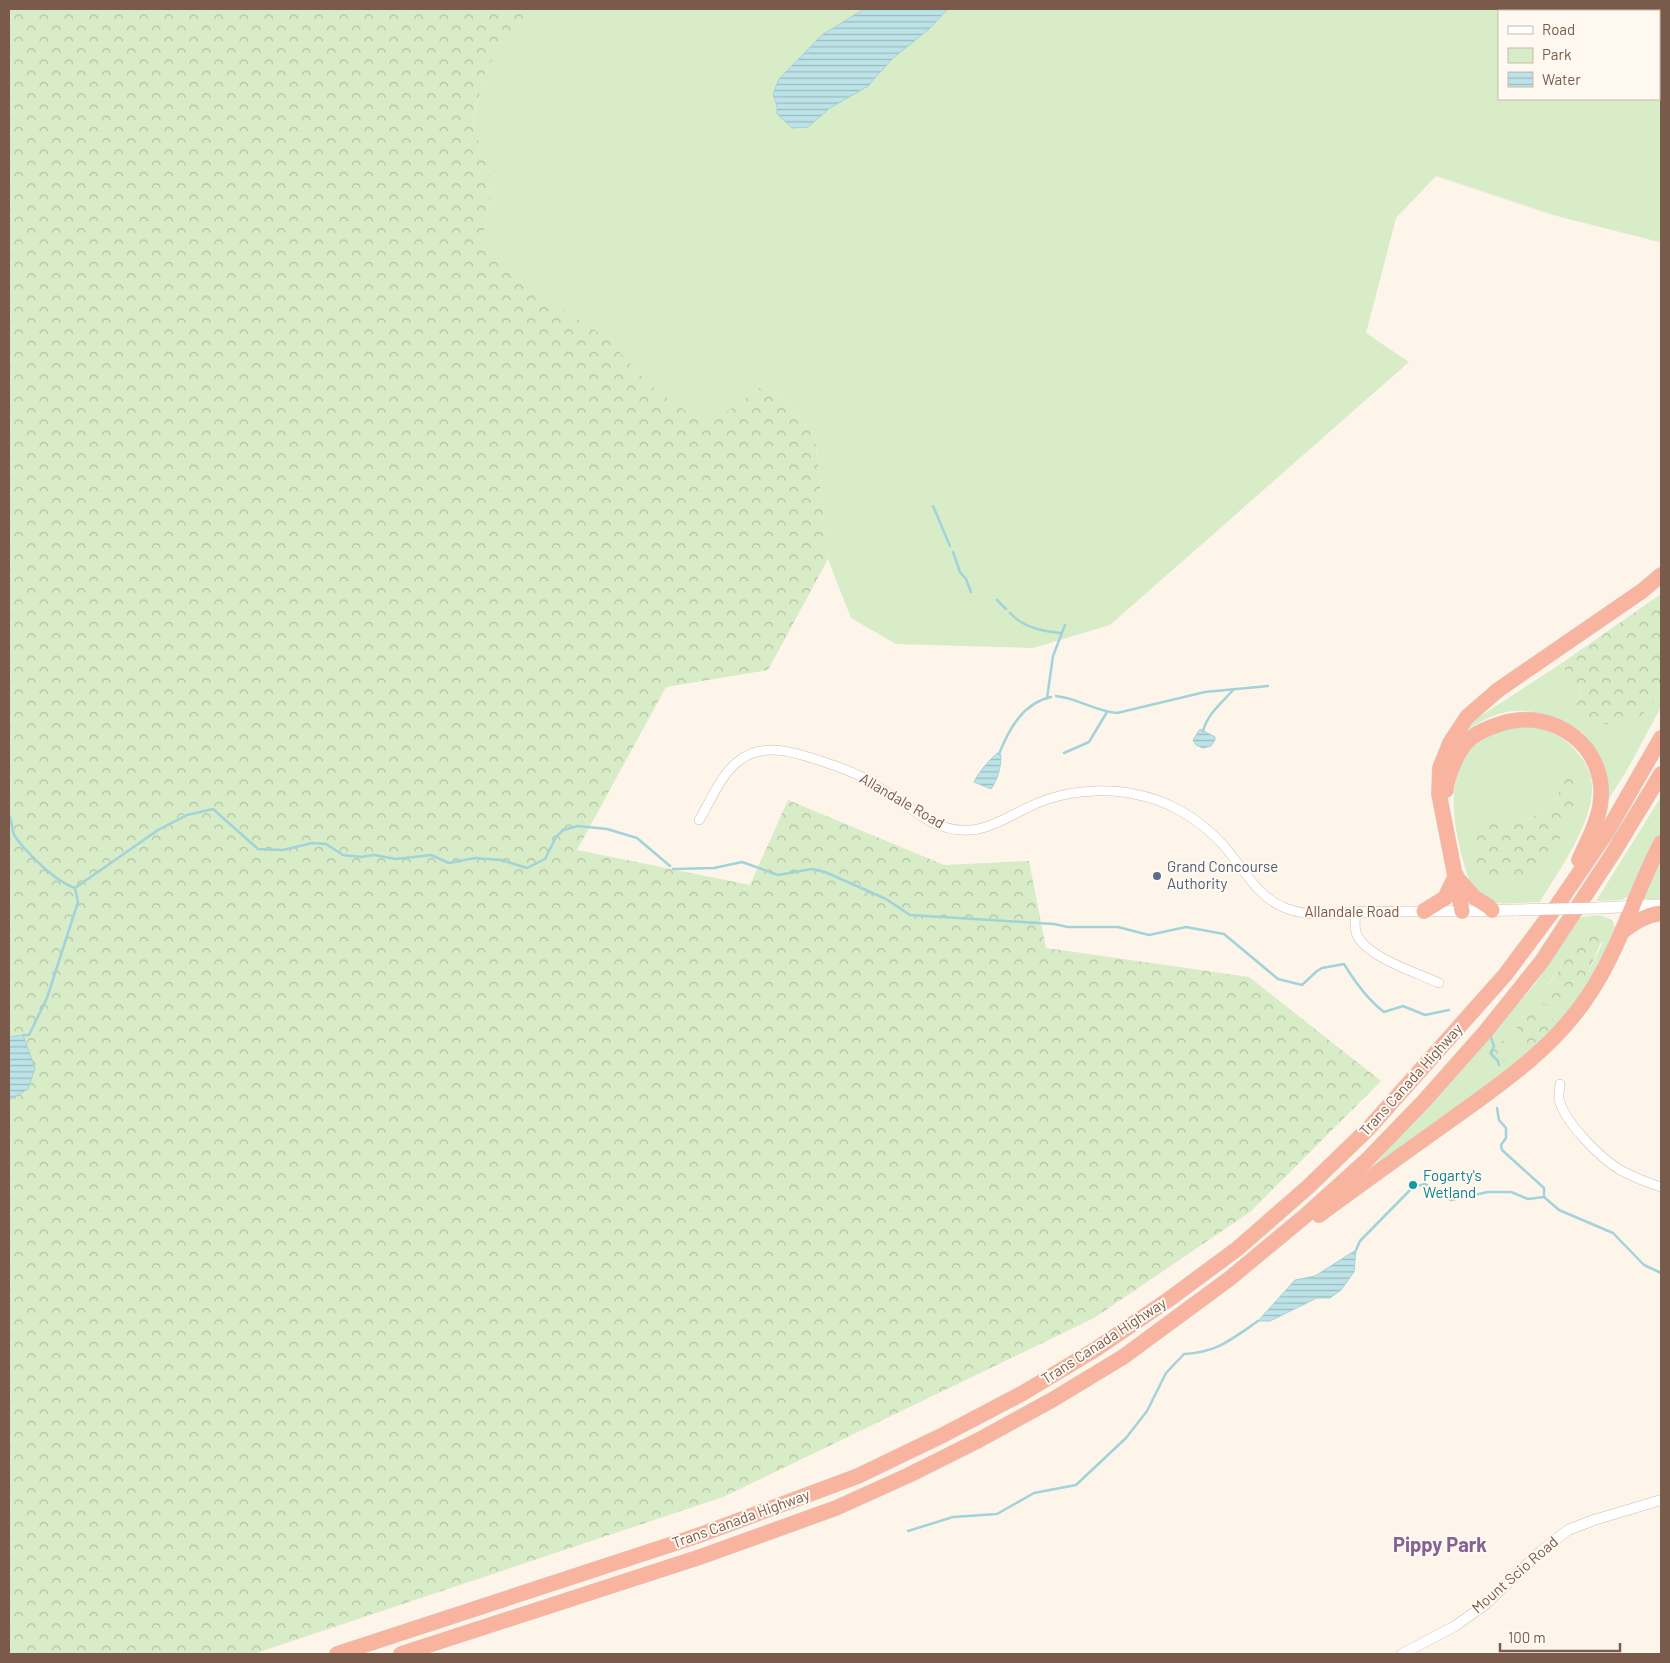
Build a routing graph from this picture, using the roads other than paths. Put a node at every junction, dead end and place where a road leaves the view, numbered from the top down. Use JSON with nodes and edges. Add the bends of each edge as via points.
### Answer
{"nodes":[{"id":1,"x":1661,"y":575,"type":"edge"},
{"id":2,"x":1661,"y":738,"type":"edge"},
{"id":3,"x":1661,"y":774,"type":"edge"},
{"id":4,"x":699,"y":820,"type":"dead end"},
{"id":5,"x":1444,"y":820,"type":"junction"},
{"id":6,"x":1661,"y":843,"type":"edge"},
{"id":7,"x":1456,"y":875,"type":"junction"},
{"id":8,"x":1558,"y":904,"type":"junction"},
{"id":9,"x":1661,"y":905,"type":"edge"},
{"id":10,"x":1632,"y":907,"type":"junction"},
{"id":11,"x":1492,"y":910,"type":"junction"},
{"id":12,"x":1424,"y":911,"type":"junction"},
{"id":13,"x":1462,"y":911,"type":"junction"},
{"id":14,"x":1356,"y":912,"type":"junction"},
{"id":15,"x":1661,"y":913,"type":"edge"},
{"id":16,"x":1623,"y":931,"type":"junction"},
{"id":17,"x":1439,"y":983,"type":"dead end"},
{"id":18,"x":1560,"y":1084,"type":"dead end"},
{"id":19,"x":1661,"y":1187,"type":"edge"},
{"id":20,"x":1230,"y":1280,"type":"junction"},
{"id":21,"x":1661,"y":1500,"type":"edge"},
{"id":22,"x":337,"y":1654,"type":"edge"},
{"id":23,"x":401,"y":1654,"type":"edge"},
{"id":24,"x":1402,"y":1654,"type":"edge"}],
"edges":[{"from":1,"to":5,"type":"highway","via":[[1498,690],[1467,717],[1450,743],[1440,768],[1439,794]]},
{"from":2,"to":8,"type":"highway","name":"Trans Canada Highway","via":[[1607,832]]},
{"from":3,"to":20,"type":"highway","name":"Trans Canada Highway","via":[[1542,961],[1486,1031],[1367,1160]]},
{"from":4,"to":14,"type":"street","name":"Allandale Road","via":[[731,767],[756,752],[774,749],[847,770],[931,822],[956,831],[990,827],[1056,796],[1085,792],[1134,793],[1170,805],[1209,830],[1252,883],[1280,906],[1309,914]]},
{"from":5,"to":7,"type":"highway"},
{"from":5,"to":8,"type":"highway","via":[[1446,782],[1458,752],[1474,734],[1513,720],[1528,719],[1548,722],[1574,736],[1598,772],[1600,805],[1596,823]]},
{"from":6,"to":10,"type":"highway"},
{"from":7,"to":11,"type":"highway","via":[[1469,893]]},
{"from":7,"to":12,"type":"highway","via":[[1445,898]]},
{"from":7,"to":13,"type":"highway"},
{"from":8,"to":22,"type":"highway","name":"Trans Canada Highway","via":[[1505,975],[1456,1031],[1369,1128],[1308,1187],[1237,1249],[1096,1349],[1023,1393],[858,1476],[697,1536]]},
{"from":9,"to":10,"type":"main road","name":"Allandale Road"},
{"from":10,"to":11,"type":"main road","name":"Allandale Road","bridge":true},
{"from":10,"to":16,"type":"highway"},
{"from":11,"to":13,"type":"main road","name":"Allandale Road"},
{"from":12,"to":13,"type":"street","name":"Allandale Road"},
{"from":12,"to":14,"type":"street","name":"Allandale Road"},
{"from":14,"to":17,"type":"street","via":[[1357,937],[1365,946],[1376,955]]},
{"from":15,"to":16,"type":"highway","via":[[1645,917]]},
{"from":16,"to":20,"type":"highway","via":[[1590,993],[1544,1048],[1490,1092]]},
{"from":18,"to":19,"type":"street","via":[[1558,1098],[1562,1108],[1590,1145],[1622,1171]]},
{"from":20,"to":23,"type":"highway","name":"Trans Canada Highway","via":[[1123,1357],[1052,1400],[909,1475],[836,1508],[765,1535]]},
{"from":21,"to":24,"type":"street","name":"Mount Scio Road","via":[[1568,1530],[1486,1604],[1455,1626]]}]}
